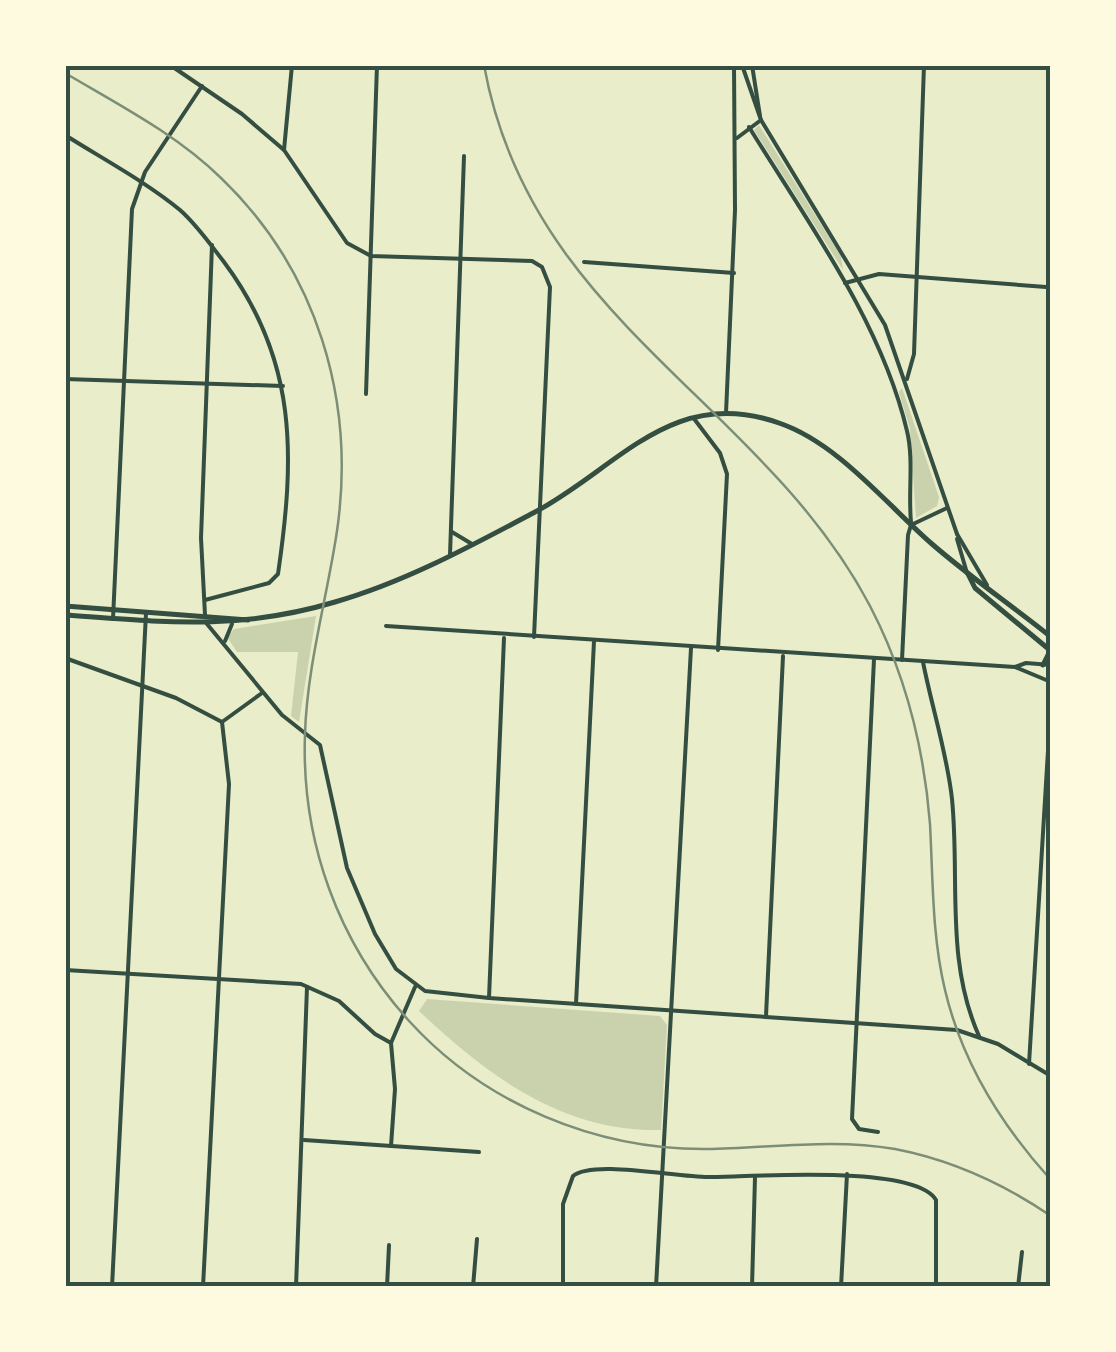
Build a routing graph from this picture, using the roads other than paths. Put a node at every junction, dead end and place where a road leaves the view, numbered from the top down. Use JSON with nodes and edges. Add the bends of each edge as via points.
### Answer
{"nodes":[{"id":1,"x":170,"y":65,"type":"edge"},
{"id":2,"x":292,"y":65,"type":"edge"},
{"id":3,"x":377,"y":65,"type":"edge"},
{"id":4,"x":734,"y":65,"type":"edge"},
{"id":5,"x":742,"y":65,"type":"edge"},
{"id":6,"x":752,"y":65,"type":"edge"},
{"id":7,"x":924,"y":65,"type":"edge"},
{"id":8,"x":202,"y":86,"type":"junction"},
{"id":9,"x":761,"y":120,"type":"junction"},
{"id":10,"x":749,"y":128,"type":"junction"},
{"id":11,"x":65,"y":135,"type":"edge"},
{"id":12,"x":736,"y":139,"type":"junction"},
{"id":13,"x":284,"y":150,"type":"junction"},
{"id":14,"x":464,"y":156,"type":"dead end"},
{"id":15,"x":138,"y":184,"type":"junction"},
{"id":16,"x":212,"y":246,"type":"junction"},
{"id":17,"x":371,"y":256,"type":"junction"},
{"id":18,"x":461,"y":258,"type":"junction"},
{"id":19,"x":584,"y":262,"type":"dead end"},
{"id":20,"x":734,"y":273,"type":"junction"},
{"id":21,"x":918,"y":276,"type":"junction"},
{"id":22,"x":858,"y":278,"type":"junction"},
{"id":23,"x":845,"y":283,"type":"junction"},
{"id":24,"x":1046,"y":286,"type":"dead end"},
{"id":25,"x":65,"y":379,"type":"edge"},
{"id":26,"x":124,"y":381,"type":"junction"},
{"id":27,"x":908,"y":381,"type":"junction"},
{"id":28,"x":207,"y":384,"type":"junction"},
{"id":29,"x":283,"y":386,"type":"junction"},
{"id":30,"x":893,"y":387,"type":"junction"},
{"id":31,"x":366,"y":394,"type":"dead end"},
{"id":32,"x":726,"y":410,"type":"junction"},
{"id":33,"x":694,"y":417,"type":"junction"},
{"id":34,"x":542,"y":508,"type":"junction"},
{"id":35,"x":946,"y":508,"type":"junction"},
{"id":36,"x":911,"y":526,"type":"junction"},
{"id":37,"x":452,"y":532,"type":"junction"},
{"id":38,"x":957,"y":534,"type":"junction"},
{"id":39,"x":472,"y":544,"type":"junction"},
{"id":40,"x":450,"y":555,"type":"junction"},
{"id":41,"x":968,"y":574,"type":"junction"},
{"id":42,"x":987,"y":584,"type":"junction"},
{"id":43,"x":206,"y":600,"type":"junction"},
{"id":44,"x":1012,"y":605,"type":"junction"},
{"id":45,"x":65,"y":606,"type":"edge"},
{"id":46,"x":114,"y":609,"type":"junction"},
{"id":47,"x":146,"y":611,"type":"junction"},
{"id":48,"x":1006,"y":614,"type":"junction"},
{"id":49,"x":205,"y":615,"type":"junction"},
{"id":50,"x":65,"y":616,"type":"edge"},
{"id":51,"x":113,"y":619,"type":"junction"},
{"id":52,"x":146,"y":620,"type":"junction"},
{"id":53,"x":248,"y":620,"type":"junction"},
{"id":54,"x":208,"y":624,"type":"junction"},
{"id":55,"x":232,"y":624,"type":"junction"},
{"id":56,"x":386,"y":626,"type":"dead end"},
{"id":57,"x":504,"y":636,"type":"junction"},
{"id":58,"x":534,"y":637,"type":"junction"},
{"id":59,"x":1051,"y":637,"type":"edge"},
{"id":60,"x":226,"y":641,"type":"junction"},
{"id":61,"x":594,"y":641,"type":"junction"},
{"id":62,"x":690,"y":648,"type":"junction"},
{"id":63,"x":718,"y":650,"type":"junction"},
{"id":64,"x":1051,"y":651,"type":"edge"},
{"id":65,"x":784,"y":654,"type":"junction"},
{"id":66,"x":65,"y":658,"type":"edge"},
{"id":67,"x":874,"y":659,"type":"junction"},
{"id":68,"x":902,"y":660,"type":"junction"},
{"id":69,"x":923,"y":662,"type":"junction"},
{"id":70,"x":1047,"y":665,"type":"edge"},
{"id":71,"x":1014,"y":667,"type":"junction"},
{"id":72,"x":1051,"y":682,"type":"edge"},
{"id":73,"x":144,"y":686,"type":"junction"},
{"id":74,"x":264,"y":692,"type":"junction"},
{"id":75,"x":1051,"y":701,"type":"edge"},
{"id":76,"x":222,"y":722,"type":"junction"},
{"id":77,"x":65,"y":970,"type":"edge"},
{"id":78,"x":128,"y":974,"type":"junction"},
{"id":79,"x":218,"y":982,"type":"junction"},
{"id":80,"x":307,"y":986,"type":"junction"},
{"id":81,"x":416,"y":987,"type":"junction"},
{"id":82,"x":489,"y":998,"type":"junction"},
{"id":83,"x":576,"y":1004,"type":"junction"},
{"id":84,"x":671,"y":1010,"type":"junction"},
{"id":85,"x":766,"y":1016,"type":"junction"},
{"id":86,"x":856,"y":1022,"type":"junction"},
{"id":87,"x":979,"y":1036,"type":"junction"},
{"id":88,"x":392,"y":1042,"type":"junction"},
{"id":89,"x":1030,"y":1064,"type":"junction"},
{"id":90,"x":1051,"y":1076,"type":"edge"},
{"id":91,"x":878,"y":1132,"type":"dead end"},
{"id":92,"x":302,"y":1140,"type":"junction"},
{"id":93,"x":391,"y":1146,"type":"junction"},
{"id":94,"x":479,"y":1152,"type":"dead end"},
{"id":95,"x":847,"y":1174,"type":"junction"},
{"id":96,"x":755,"y":1176,"type":"junction"},
{"id":97,"x":664,"y":1177,"type":"junction"},
{"id":98,"x":477,"y":1239,"type":"dead end"},
{"id":99,"x":389,"y":1246,"type":"dead end"},
{"id":100,"x":1022,"y":1252,"type":"dead end"},
{"id":101,"x":112,"y":1287,"type":"edge"},
{"id":102,"x":204,"y":1287,"type":"edge"},
{"id":103,"x":296,"y":1287,"type":"edge"},
{"id":104,"x":387,"y":1287,"type":"edge"},
{"id":105,"x":474,"y":1287,"type":"edge"},
{"id":106,"x":563,"y":1287,"type":"edge"},
{"id":107,"x":656,"y":1287,"type":"edge"},
{"id":108,"x":752,"y":1287,"type":"edge"},
{"id":109,"x":841,"y":1287,"type":"edge"},
{"id":110,"x":936,"y":1287,"type":"edge"},
{"id":111,"x":1018,"y":1287,"type":"edge"}],
"edges":[{"from":1,"to":8,"type":"street"},
{"from":2,"to":13,"type":"street"},
{"from":3,"to":17,"type":"street"},
{"from":4,"to":12,"type":"street"},
{"from":5,"to":9,"type":"street"},
{"from":6,"to":9,"type":"street"},
{"from":7,"to":21,"type":"street"},
{"from":8,"to":13,"type":"street"},
{"from":8,"to":15,"type":"street"},
{"from":9,"to":10,"type":"street"},
{"from":9,"to":22,"type":"street"},
{"from":10,"to":12,"type":"street"},
{"from":10,"to":23,"type":"street"},
{"from":11,"to":15,"type":"street"},
{"from":12,"to":20,"type":"street"},
{"from":13,"to":17,"type":"street","via":[[348,243]]},
{"from":14,"to":18,"type":"street"},
{"from":15,"to":16,"type":"street","via":[[180,211]]},
{"from":15,"to":26,"type":"street"},
{"from":16,"to":28,"type":"street"},
{"from":16,"to":29,"type":"street","via":[[256,314]]},
{"from":17,"to":18,"type":"street"},
{"from":17,"to":31,"type":"street"},
{"from":18,"to":34,"type":"street","via":[[532,261],[550,287]]},
{"from":18,"to":37,"type":"street"},
{"from":19,"to":20,"type":"street"},
{"from":20,"to":32,"type":"street"},
{"from":21,"to":22,"type":"street"},
{"from":21,"to":24,"type":"street"},
{"from":21,"to":27,"type":"street"},
{"from":22,"to":23,"type":"street"},
{"from":22,"to":27,"type":"street"},
{"from":23,"to":30,"type":"street"},
{"from":25,"to":26,"type":"street"},
{"from":26,"to":28,"type":"street"},
{"from":26,"to":46,"type":"street"},
{"from":27,"to":30,"type":"street"},
{"from":27,"to":35,"type":"street"},
{"from":28,"to":29,"type":"street"},
{"from":28,"to":43,"type":"street","via":[[201,538]]},
{"from":29,"to":43,"type":"street","via":[[291,458],[278,574]]},
{"from":30,"to":36,"type":"street","via":[[908,434]]},
{"from":32,"to":33,"type":"main road"},
{"from":32,"to":36,"type":"main road","via":[[801,432]]},
{"from":33,"to":34,"type":"main road","via":[[645,436]]},
{"from":33,"to":63,"type":"street","via":[[727,474]]},
{"from":34,"to":39,"type":"main road"},
{"from":34,"to":58,"type":"street"},
{"from":35,"to":36,"type":"street"},
{"from":35,"to":38,"type":"street"},
{"from":36,"to":41,"type":"main road"},
{"from":36,"to":68,"type":"street"},
{"from":37,"to":39,"type":"street"},
{"from":37,"to":40,"type":"street"},
{"from":38,"to":41,"type":"street"},
{"from":38,"to":42,"type":"street"},
{"from":39,"to":40,"type":"main road"},
{"from":40,"to":53,"type":"main road","via":[[344,600]]},
{"from":41,"to":42,"type":"main road"},
{"from":41,"to":48,"type":"main road"},
{"from":42,"to":44,"type":"main road"},
{"from":43,"to":49,"type":"street"},
{"from":44,"to":48,"type":"main road"},
{"from":44,"to":59,"type":"main road"},
{"from":45,"to":46,"type":"main road"},
{"from":46,"to":47,"type":"main road"},
{"from":46,"to":51,"type":"street"},
{"from":47,"to":49,"type":"main road"},
{"from":47,"to":52,"type":"street"},
{"from":48,"to":64,"type":"main road"},
{"from":49,"to":53,"type":"main road"},
{"from":50,"to":51,"type":"main road"},
{"from":51,"to":52,"type":"main road"},
{"from":52,"to":54,"type":"main road"},
{"from":52,"to":73,"type":"street"},
{"from":53,"to":55,"type":"main road"},
{"from":54,"to":55,"type":"main road"},
{"from":54,"to":60,"type":"street"},
{"from":55,"to":60,"type":"street"},
{"from":56,"to":57,"type":"street"},
{"from":57,"to":58,"type":"street"},
{"from":57,"to":82,"type":"street"},
{"from":58,"to":61,"type":"street"},
{"from":60,"to":74,"type":"street"},
{"from":61,"to":62,"type":"street"},
{"from":61,"to":83,"type":"street"},
{"from":62,"to":63,"type":"street"},
{"from":62,"to":84,"type":"street"},
{"from":63,"to":65,"type":"street"},
{"from":64,"to":70,"type":"main road"},
{"from":65,"to":67,"type":"street"},
{"from":65,"to":85,"type":"street"},
{"from":66,"to":73,"type":"street"},
{"from":67,"to":68,"type":"street"},
{"from":67,"to":86,"type":"street"},
{"from":68,"to":69,"type":"street"},
{"from":69,"to":71,"type":"street"},
{"from":69,"to":87,"type":"street","via":[[952,794],[955,937]]},
{"from":70,"to":71,"type":"street"},
{"from":71,"to":72,"type":"street"},
{"from":73,"to":76,"type":"street"},
{"from":73,"to":78,"type":"street"},
{"from":74,"to":76,"type":"street"},
{"from":74,"to":81,"type":"street","via":[[320,745],[358,898],[396,969]]},
{"from":75,"to":89,"type":"street"},
{"from":76,"to":79,"type":"street","via":[[229,784]]},
{"from":77,"to":78,"type":"street"},
{"from":78,"to":79,"type":"street"},
{"from":78,"to":101,"type":"street"},
{"from":79,"to":80,"type":"street"},
{"from":79,"to":102,"type":"street"},
{"from":80,"to":88,"type":"street","via":[[339,1000]]},
{"from":80,"to":92,"type":"street"},
{"from":81,"to":82,"type":"street"},
{"from":81,"to":88,"type":"street"},
{"from":82,"to":83,"type":"street"},
{"from":83,"to":84,"type":"street"},
{"from":84,"to":85,"type":"street"},
{"from":84,"to":97,"type":"street"},
{"from":85,"to":86,"type":"street"},
{"from":86,"to":87,"type":"street"},
{"from":86,"to":91,"type":"street","via":[[853,1125]]},
{"from":87,"to":89,"type":"street"},
{"from":88,"to":93,"type":"street"},
{"from":89,"to":90,"type":"street"},
{"from":92,"to":93,"type":"street"},
{"from":92,"to":103,"type":"street"},
{"from":93,"to":94,"type":"street"},
{"from":95,"to":96,"type":"street"},
{"from":95,"to":109,"type":"street"},
{"from":95,"to":110,"type":"street","via":[[934,1196]]},
{"from":96,"to":97,"type":"street"},
{"from":96,"to":108,"type":"street"},
{"from":97,"to":106,"type":"street","via":[[586,1167],[573,1176],[563,1204]]},
{"from":97,"to":107,"type":"street"},
{"from":98,"to":105,"type":"street"},
{"from":99,"to":104,"type":"street"},
{"from":100,"to":111,"type":"street"}]}
